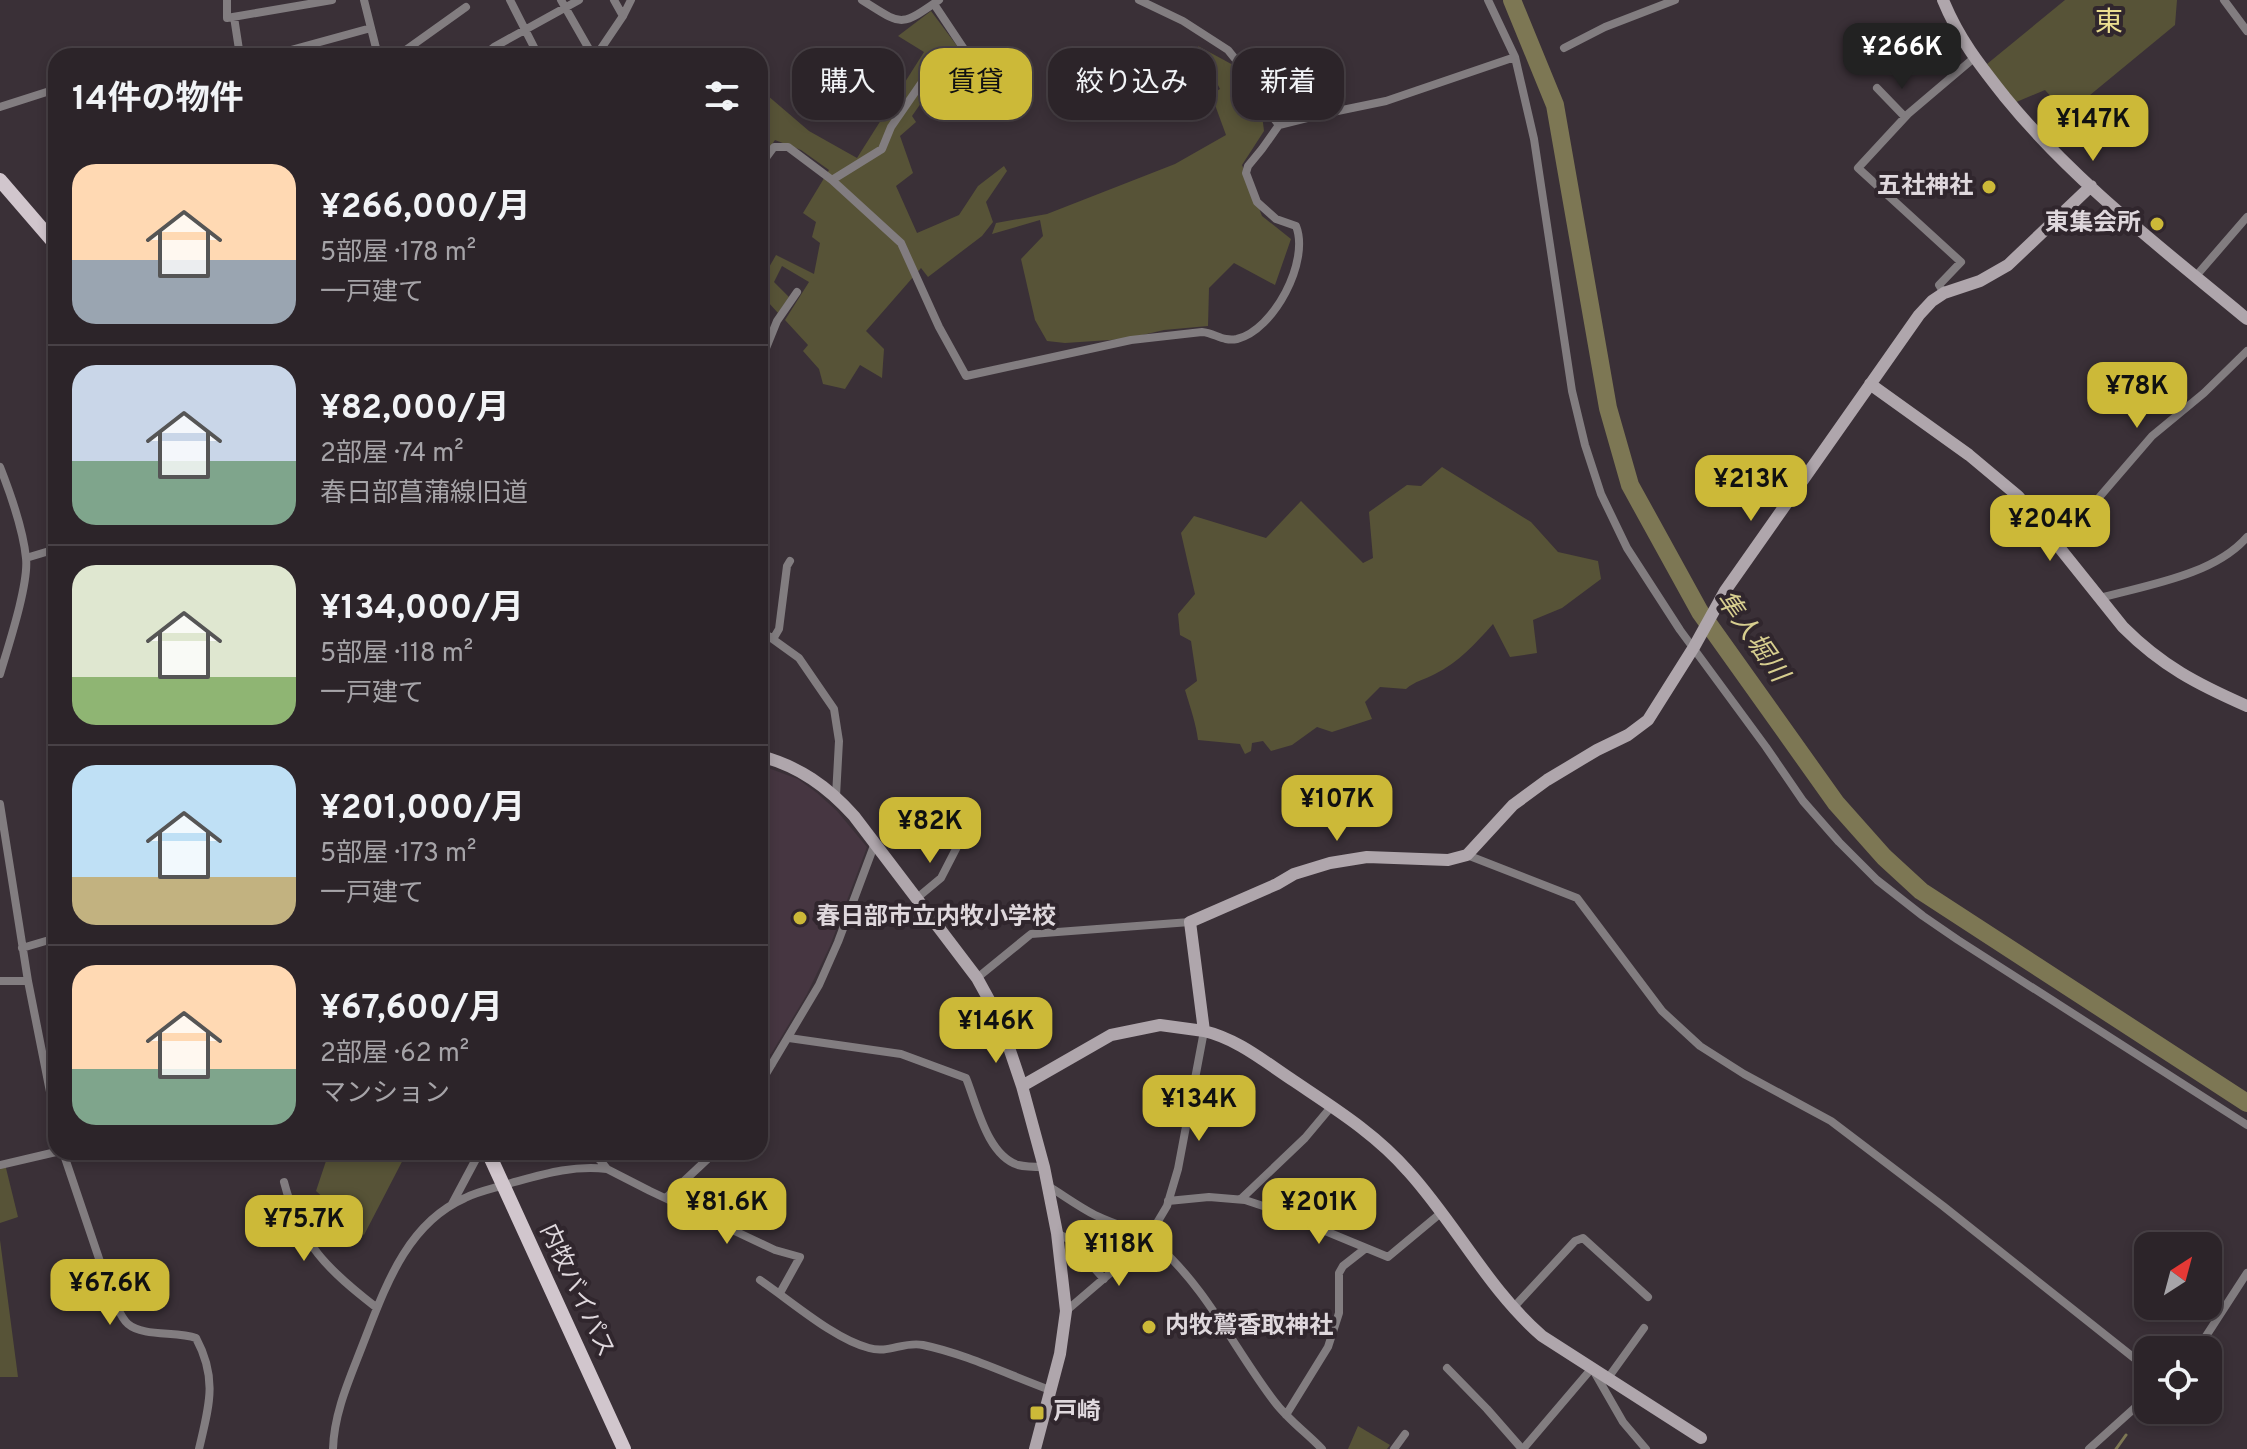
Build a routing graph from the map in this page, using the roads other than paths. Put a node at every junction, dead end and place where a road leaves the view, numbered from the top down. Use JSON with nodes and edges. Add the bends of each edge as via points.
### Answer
{"nodes":[{"id":1,"x":227,"y":0,"type":"edge"},
{"id":2,"x":332,"y":0,"type":"edge"},
{"id":3,"x":364,"y":0,"type":"edge"},
{"id":4,"x":510,"y":0,"type":"edge"},
{"id":5,"x":579,"y":0,"type":"edge"},
{"id":6,"x":614,"y":0,"type":"edge"},
{"id":7,"x":631,"y":0,"type":"edge"},
{"id":8,"x":862,"y":0,"type":"edge"},
{"id":9,"x":1139,"y":0,"type":"edge"},
{"id":10,"x":1488,"y":0,"type":"edge"},
{"id":11,"x":1675,"y":0,"type":"edge"},
{"id":12,"x":1943,"y":0,"type":"edge"},
{"id":13,"x":2224,"y":0,"type":"edge"},
{"id":14,"x":936,"y":2,"type":"edge"},
{"id":15,"x":564,"y":4,"type":"edge"},
{"id":16,"x":466,"y":7,"type":"dead end"},
{"id":17,"x":623,"y":16,"type":"junction"},
{"id":18,"x":234,"y":17,"type":"junction"},
{"id":19,"x":371,"y":28,"type":"junction"},
{"id":20,"x":526,"y":30,"type":"junction"},
{"id":21,"x":2247,"y":31,"type":"edge"},
{"id":22,"x":239,"y":48,"type":"edge"},
{"id":23,"x":298,"y":48,"type":"edge"},
{"id":24,"x":376,"y":48,"type":"edge"},
{"id":25,"x":409,"y":48,"type":"edge"},
{"id":26,"x":493,"y":48,"type":"edge"},
{"id":27,"x":535,"y":48,"type":"edge"},
{"id":28,"x":589,"y":48,"type":"edge"},
{"id":29,"x":600,"y":48,"type":"edge"},
{"id":30,"x":1564,"y":48,"type":"dead end"},
{"id":31,"x":1515,"y":57,"type":"junction"},
{"id":32,"x":1974,"y":58,"type":"junction"},
{"id":33,"x":1877,"y":88,"type":"dead end"},
{"id":34,"x":48,"y":92,"type":"edge"},
{"id":35,"x":0,"y":107,"type":"edge"},
{"id":36,"x":1905,"y":117,"type":"junction"},
{"id":37,"x":1279,"y":125,"type":"junction"},
{"id":38,"x":768,"y":155,"type":"edge"},
{"id":39,"x":0,"y":180,"type":"edge"},
{"id":40,"x":832,"y":180,"type":"junction"},
{"id":41,"x":2091,"y":186,"type":"junction"},
{"id":42,"x":2247,"y":217,"type":"edge"},
{"id":43,"x":48,"y":236,"type":"edge"},
{"id":44,"x":2196,"y":276,"type":"junction"},
{"id":45,"x":797,"y":292,"type":"dead end"},
{"id":46,"x":1944,"y":293,"type":"junction"},
{"id":47,"x":2247,"y":319,"type":"edge"},
{"id":48,"x":768,"y":343,"type":"edge"},
{"id":49,"x":2247,"y":351,"type":"edge"},
{"id":50,"x":1870,"y":384,"type":"junction"},
{"id":51,"x":0,"y":467,"type":"edge"},
{"id":52,"x":10,"y":498,"type":"junction"},
{"id":53,"x":0,"y":500,"type":"edge"},
{"id":54,"x":2051,"y":534,"type":"junction"},
{"id":55,"x":2247,"y":537,"type":"edge"},
{"id":56,"x":48,"y":551,"type":"edge"},
{"id":57,"x":26,"y":558,"type":"junction"},
{"id":58,"x":790,"y":561,"type":"dead end"},
{"id":59,"x":2100,"y":598,"type":"junction"},
{"id":60,"x":768,"y":636,"type":"edge"},
{"id":61,"x":773,"y":639,"type":"junction"},
{"id":62,"x":1694,"y":647,"type":"junction"},
{"id":63,"x":0,"y":674,"type":"edge"},
{"id":64,"x":2247,"y":706,"type":"edge"},
{"id":65,"x":768,"y":759,"type":"edge"},
{"id":66,"x":836,"y":796,"type":"junction"},
{"id":67,"x":0,"y":804,"type":"edge"},
{"id":68,"x":875,"y":843,"type":"junction"},
{"id":69,"x":958,"y":845,"type":"dead end"},
{"id":70,"x":1467,"y":855,"type":"junction"},
{"id":71,"x":917,"y":898,"type":"junction"},
{"id":72,"x":1190,"y":922,"type":"junction"},
{"id":73,"x":48,"y":940,"type":"edge"},
{"id":74,"x":22,"y":948,"type":"junction"},
{"id":75,"x":977,"y":978,"type":"junction"},
{"id":76,"x":0,"y":981,"type":"edge"},
{"id":77,"x":28,"y":981,"type":"junction"},
{"id":78,"x":1204,"y":1031,"type":"junction"},
{"id":79,"x":789,"y":1038,"type":"junction"},
{"id":80,"x":48,"y":1062,"type":"edge"},
{"id":81,"x":768,"y":1064,"type":"edge"},
{"id":82,"x":772,"y":1064,"type":"junction"},
{"id":83,"x":768,"y":1071,"type":"edge"},
{"id":84,"x":1022,"y":1086,"type":"junction"},
{"id":85,"x":1331,"y":1107,"type":"junction"},
{"id":86,"x":2247,"y":1125,"type":"edge"},
{"id":87,"x":48,"y":1154,"type":"edge"},
{"id":88,"x":66,"y":1160,"type":"edge"},
{"id":89,"x":479,"y":1160,"type":"edge"},
{"id":90,"x":485,"y":1160,"type":"edge"},
{"id":91,"x":600,"y":1160,"type":"edge"},
{"id":92,"x":706,"y":1160,"type":"edge"},
{"id":93,"x":0,"y":1165,"type":"edge"},
{"id":94,"x":1044,"y":1167,"type":"junction"},
{"id":95,"x":607,"y":1169,"type":"junction"},
{"id":96,"x":284,"y":1182,"type":"dead end"},
{"id":97,"x":504,"y":1186,"type":"junction"},
{"id":98,"x":1048,"y":1186,"type":"junction"},
{"id":99,"x":667,"y":1197,"type":"junction"},
{"id":100,"x":1241,"y":1199,"type":"junction"},
{"id":101,"x":1168,"y":1201,"type":"junction"},
{"id":102,"x":451,"y":1204,"type":"junction"},
{"id":103,"x":1442,"y":1212,"type":"junction"},
{"id":104,"x":1057,"y":1233,"type":"junction"},
{"id":105,"x":1148,"y":1238,"type":"junction"},
{"id":106,"x":1366,"y":1248,"type":"junction"},
{"id":107,"x":2247,"y":1273,"type":"edge"},
{"id":108,"x":1104,"y":1279,"type":"junction"},
{"id":109,"x":760,"y":1280,"type":"dead end"},
{"id":110,"x":780,"y":1293,"type":"junction"},
{"id":111,"x":1648,"y":1297,"type":"dead end"},
{"id":112,"x":377,"y":1308,"type":"junction"},
{"id":113,"x":1513,"y":1308,"type":"junction"},
{"id":114,"x":1066,"y":1311,"type":"junction"},
{"id":115,"x":1644,"y":1328,"type":"dead end"},
{"id":116,"x":2206,"y":1336,"type":"edge"},
{"id":117,"x":2134,"y":1358,"type":"edge"},
{"id":118,"x":1447,"y":1368,"type":"dead end"},
{"id":119,"x":1592,"y":1368,"type":"junction"},
{"id":120,"x":1608,"y":1378,"type":"junction"},
{"id":121,"x":1050,"y":1390,"type":"junction"},
{"id":122,"x":2134,"y":1409,"type":"edge"},
{"id":123,"x":1286,"y":1415,"type":"junction"},
{"id":124,"x":1405,"y":1434,"type":"dead end"},
{"id":125,"x":1701,"y":1438,"type":"dead end"},
{"id":126,"x":199,"y":1449,"type":"edge"},
{"id":127,"x":333,"y":1449,"type":"edge"},
{"id":128,"x":624,"y":1449,"type":"edge"},
{"id":129,"x":1035,"y":1449,"type":"edge"},
{"id":130,"x":1322,"y":1449,"type":"edge"},
{"id":131,"x":1394,"y":1449,"type":"edge"},
{"id":132,"x":1522,"y":1449,"type":"edge"},
{"id":133,"x":1646,"y":1449,"type":"edge"},
{"id":134,"x":2089,"y":1449,"type":"edge"}],
"edges":[{"from":1,"to":18,"type":"street","via":[[227,18]]},
{"from":2,"to":18,"type":"street"},
{"from":3,"to":19,"type":"street"},
{"from":4,"to":20,"type":"street"},
{"from":5,"to":15,"type":"street"},
{"from":6,"to":17,"type":"street"},
{"from":7,"to":17,"type":"street"},
{"from":8,"to":14,"type":"street","via":[[901,21]]},
{"from":9,"to":37,"type":"street","via":[[1228,50]]},
{"from":10,"to":31,"type":"street"},
{"from":11,"to":30,"type":"street"},
{"from":12,"to":32,"type":"street"},
{"from":13,"to":21,"type":"street"},
{"from":14,"to":40,"type":"street","via":[[964,49],[963,56],[929,72],[882,149]]},
{"from":15,"to":20,"type":"street"},
{"from":15,"to":28,"type":"street"},
{"from":16,"to":25,"type":"street"},
{"from":17,"to":29,"type":"street"},
{"from":18,"to":22,"type":"street"},
{"from":19,"to":23,"type":"street"},
{"from":19,"to":24,"type":"street"},
{"from":20,"to":26,"type":"street"},
{"from":20,"to":27,"type":"street"},
{"from":31,"to":37,"type":"street","via":[[1386,101]]},
{"from":31,"to":62,"type":"street","via":[[1534,139],[1585,445],[1627,548]]},
{"from":32,"to":36,"type":"street"},
{"from":32,"to":41,"type":"street","via":[[2030,128]]},
{"from":33,"to":36,"type":"street"},
{"from":34,"to":35,"type":"street"},
{"from":36,"to":46,"type":"street","via":[[1858,168],[1961,262],[1939,285]]},
{"from":37,"to":40,"type":"street","via":[[1246,173],[1257,202],[1276,219],[1296,226],[1299,246],[1293,277],[1257,328],[1230,340],[1202,332],[1131,340],[966,376],[901,243]]},
{"from":38,"to":40,"type":"street","via":[[774,147],[788,147]]},
{"from":39,"to":43,"type":"main road"},
{"from":41,"to":44,"type":"street"},
{"from":41,"to":46,"type":"street","via":[[2008,265]]},
{"from":42,"to":44,"type":"street"},
{"from":44,"to":47,"type":"street"},
{"from":45,"to":48,"type":"street"},
{"from":46,"to":50,"type":"street","via":[[1919,315]]},
{"from":49,"to":54,"type":"street","via":[[2152,436],[2096,501]]},
{"from":50,"to":54,"type":"street","via":[[1998,477]]},
{"from":50,"to":62,"type":"street","via":[[1725,591]]},
{"from":51,"to":52,"type":"street"},
{"from":52,"to":53,"type":"street"},
{"from":52,"to":57,"type":"street"},
{"from":54,"to":59,"type":"street"},
{"from":55,"to":59,"type":"street","via":[[2214,563]]},
{"from":56,"to":57,"type":"street"},
{"from":57,"to":63,"type":"street"},
{"from":58,"to":61,"type":"street"},
{"from":59,"to":64,"type":"street","via":[[2123,627],[2173,669]]},
{"from":60,"to":61,"type":"street"},
{"from":61,"to":66,"type":"street","via":[[799,658],[834,709],[839,741]]},
{"from":62,"to":70,"type":"street","via":[[1648,720],[1513,805]]},
{"from":62,"to":86,"type":"street","via":[[1803,801],[1877,880],[1958,940]]},
{"from":65,"to":66,"type":"street","via":[[793,767]]},
{"from":66,"to":68,"type":"street"},
{"from":67,"to":74,"type":"street"},
{"from":68,"to":71,"type":"street"},
{"from":68,"to":79,"type":"street","via":[[832,956]]},
{"from":69,"to":71,"type":"street","via":[[941,878]]},
{"from":70,"to":72,"type":"street","via":[[1330,863]]},
{"from":70,"to":117,"type":"street","via":[[1577,898],[1662,1011],[1700,1046],[1831,1121]]},
{"from":71,"to":75,"type":"street"},
{"from":72,"to":75,"type":"street","via":[[1031,934]]},
{"from":72,"to":78,"type":"street"},
{"from":73,"to":74,"type":"street"},
{"from":74,"to":77,"type":"street"},
{"from":75,"to":84,"type":"street","via":[[999,1018]]},
{"from":76,"to":77,"type":"street"},
{"from":77,"to":80,"type":"street"},
{"from":78,"to":84,"type":"street","via":[[1160,1025],[1111,1035]]},
{"from":78,"to":85,"type":"street","via":[[1242,1046]]},
{"from":78,"to":101,"type":"street"},
{"from":79,"to":82,"type":"street"},
{"from":79,"to":94,"type":"street","via":[[901,1054],[966,1078],[993,1147],[1020,1166]]},
{"from":81,"to":82,"type":"street"},
{"from":82,"to":83,"type":"street"},
{"from":84,"to":94,"type":"street"},
{"from":85,"to":100,"type":"street"},
{"from":85,"to":103,"type":"street","via":[[1387,1149]]},
{"from":87,"to":93,"type":"street"},
{"from":88,"to":126,"type":"street","via":[[123,1318],[139,1331],[196,1338],[206,1356],[211,1383]]},
{"from":89,"to":102,"type":"street"},
{"from":90,"to":97,"type":"main road","name":"内牧バイパス"},
{"from":91,"to":95,"type":"street"},
{"from":92,"to":99,"type":"street"},
{"from":94,"to":98,"type":"street"},
{"from":95,"to":97,"type":"street","via":[[569,1168]]},
{"from":95,"to":99,"type":"street"},
{"from":96,"to":112,"type":"street","via":[[314,1251]]},
{"from":97,"to":102,"type":"street"},
{"from":97,"to":128,"type":"main road","name":"内牧バイパス"},
{"from":98,"to":104,"type":"street"},
{"from":98,"to":105,"type":"street","via":[[1095,1215]]},
{"from":99,"to":110,"type":"street","via":[[800,1257]]},
{"from":100,"to":101,"type":"street"},
{"from":100,"to":106,"type":"street"},
{"from":101,"to":105,"type":"street"},
{"from":102,"to":112,"type":"street","via":[[405,1252]]},
{"from":103,"to":106,"type":"street","via":[[1388,1257]]},
{"from":103,"to":113,"type":"street"},
{"from":104,"to":108,"type":"street"},
{"from":104,"to":114,"type":"street"},
{"from":105,"to":108,"type":"street"},
{"from":105,"to":123,"type":"street","via":[[1200,1294]]},
{"from":106,"to":123,"type":"street","via":[[1339,1273],[1339,1313],[1328,1347]]},
{"from":107,"to":116,"type":"street"},
{"from":108,"to":114,"type":"street"},
{"from":109,"to":110,"type":"street"},
{"from":110,"to":121,"type":"street","via":[[869,1348],[920,1344]]},
{"from":111,"to":113,"type":"street","via":[[1583,1238]]},
{"from":112,"to":127,"type":"street","via":[[339,1407]]},
{"from":113,"to":119,"type":"street","via":[[1542,1336]]},
{"from":114,"to":121,"type":"street"},
{"from":115,"to":120,"type":"street"},
{"from":118,"to":132,"type":"street"},
{"from":119,"to":120,"type":"street"},
{"from":119,"to":132,"type":"street"},
{"from":119,"to":133,"type":"street","via":[[1623,1422]]},
{"from":120,"to":125,"type":"street"},
{"from":121,"to":129,"type":"street"},
{"from":122,"to":134,"type":"street"},
{"from":123,"to":130,"type":"street"},
{"from":124,"to":131,"type":"street"}]}
